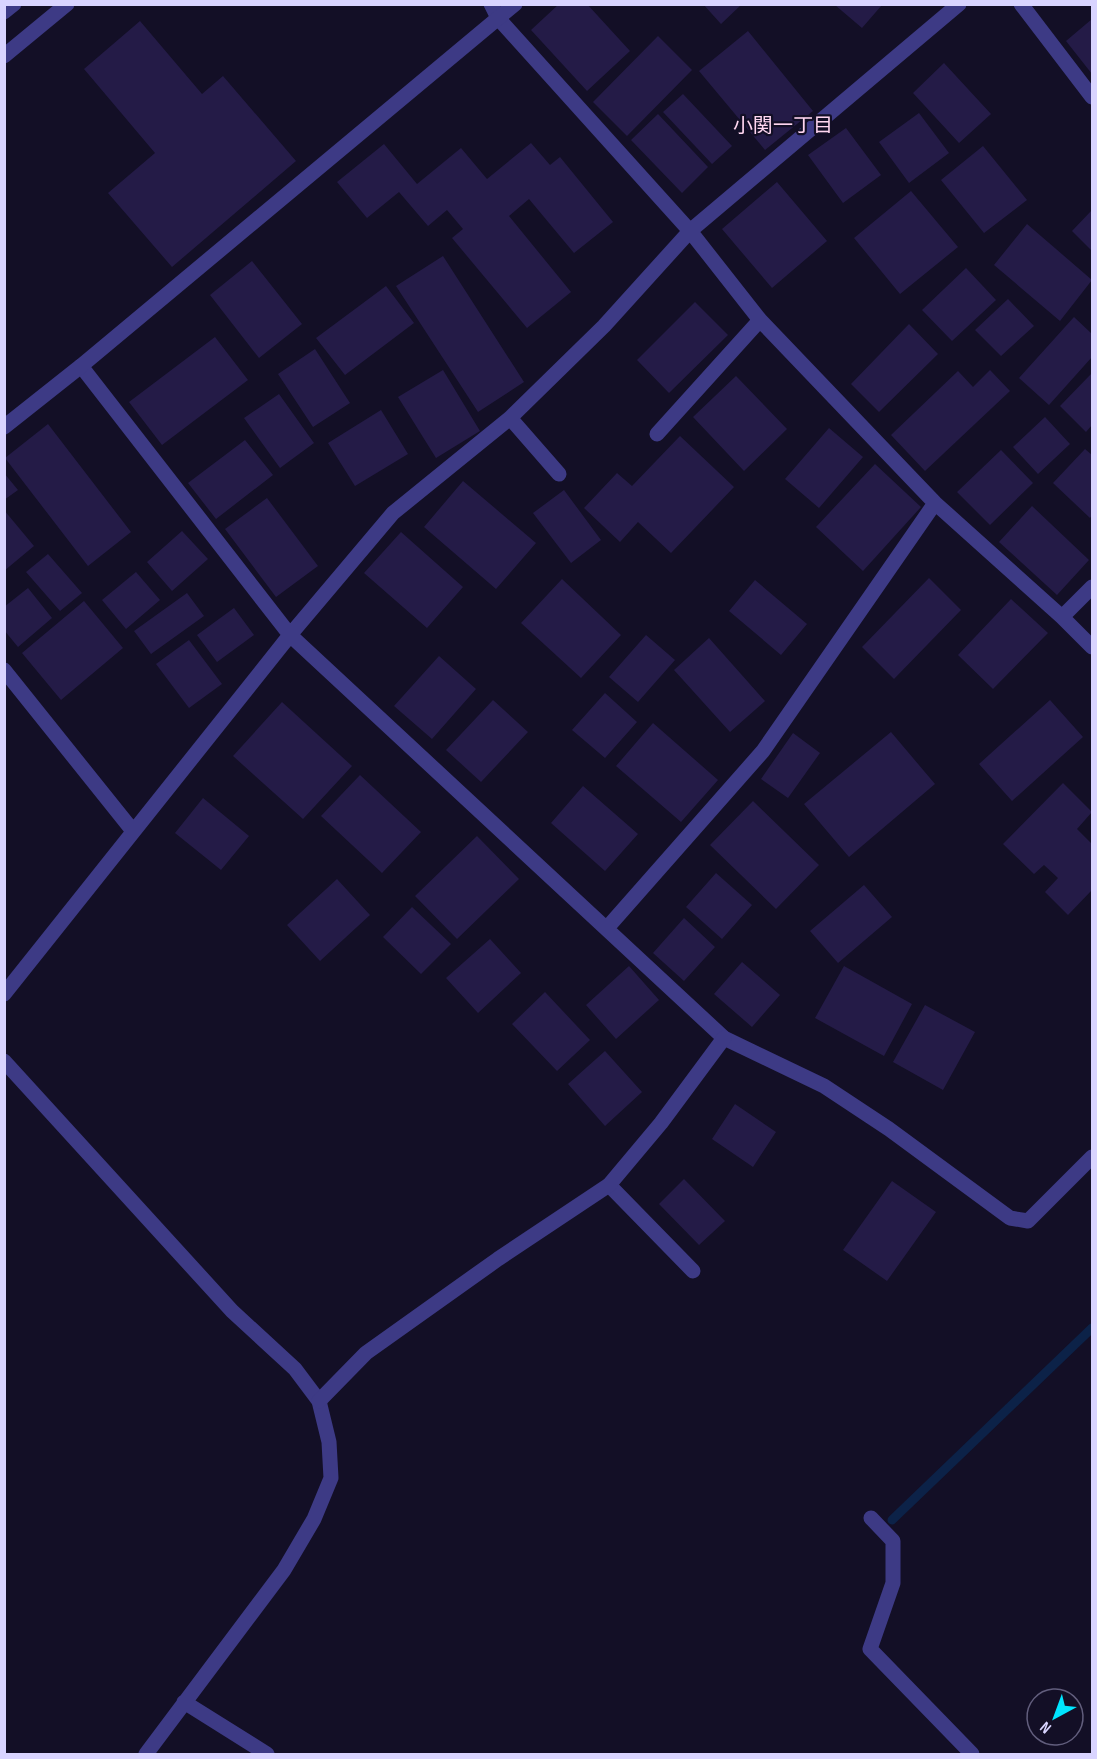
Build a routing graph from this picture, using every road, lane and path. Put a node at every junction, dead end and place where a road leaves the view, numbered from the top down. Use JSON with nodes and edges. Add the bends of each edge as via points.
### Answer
{"nodes":[{"id":1,"x":14,"y":4,"type":"edge"},
{"id":2,"x":67,"y":4,"type":"edge"},
{"id":3,"x":515,"y":4,"type":"edge"},
{"id":4,"x":959,"y":4,"type":"edge"},
{"id":5,"x":1021,"y":4,"type":"edge"},
{"id":6,"x":495,"y":11,"type":"edge"},
{"id":7,"x":4,"y":12,"type":"edge"},
{"id":8,"x":4,"y":56,"type":"edge"},
{"id":9,"x":1092,"y":97,"type":"edge"},
{"id":10,"x":690,"y":231,"type":"junction"},
{"id":11,"x":760,"y":320,"type":"junction"},
{"id":12,"x":81,"y":366,"type":"junction"},
{"id":13,"x":510,"y":418,"type":"junction"},
{"id":14,"x":4,"y":427,"type":"edge"},
{"id":15,"x":657,"y":434,"type":"dead end"},
{"id":16,"x":559,"y":474,"type":"dead end"},
{"id":17,"x":934,"y":503,"type":"junction"},
{"id":18,"x":1092,"y":587,"type":"edge"},
{"id":19,"x":1062,"y":617,"type":"junction"},
{"id":20,"x":290,"y":635,"type":"junction"},
{"id":21,"x":1092,"y":647,"type":"edge"},
{"id":22,"x":4,"y":670,"type":"edge"},
{"id":23,"x":133,"y":831,"type":"junction"},
{"id":24,"x":607,"y":928,"type":"junction"},
{"id":25,"x":4,"y":994,"type":"edge"},
{"id":26,"x":724,"y":1038,"type":"junction"},
{"id":27,"x":4,"y":1061,"type":"edge"},
{"id":28,"x":1092,"y":1157,"type":"edge"},
{"id":29,"x":609,"y":1185,"type":"junction"},
{"id":30,"x":693,"y":1271,"type":"dead end"},
{"id":31,"x":319,"y":1401,"type":"junction"},
{"id":32,"x":871,"y":1518,"type":"dead end"},
{"id":33,"x":184,"y":1702,"type":"junction"},
{"id":34,"x":146,"y":1755,"type":"edge"},
{"id":35,"x":267,"y":1755,"type":"edge"},
{"id":36,"x":972,"y":1755,"type":"edge"}],
"edges":[{"from":1,"to":7,"type":"street"},
{"from":2,"to":8,"type":"street"},
{"from":3,"to":6,"type":"street"},
{"from":4,"to":10,"type":"street"},
{"from":5,"to":9,"type":"street"},
{"from":6,"to":10,"type":"street"},
{"from":6,"to":12,"type":"street"},
{"from":10,"to":11,"type":"street"},
{"from":10,"to":13,"type":"street","via":[[604,326]]},
{"from":11,"to":15,"type":"street"},
{"from":11,"to":17,"type":"street"},
{"from":12,"to":14,"type":"street"},
{"from":12,"to":20,"type":"street"},
{"from":13,"to":16,"type":"street"},
{"from":13,"to":20,"type":"street","via":[[393,513]]},
{"from":17,"to":19,"type":"street"},
{"from":17,"to":24,"type":"street","via":[[763,751]]},
{"from":18,"to":19,"type":"street"},
{"from":19,"to":21,"type":"street"},
{"from":20,"to":23,"type":"street"},
{"from":20,"to":24,"type":"street"},
{"from":22,"to":23,"type":"street"},
{"from":23,"to":25,"type":"street"},
{"from":24,"to":26,"type":"street"},
{"from":26,"to":28,"type":"street","via":[[824,1086],[1010,1218],[1028,1221]]},
{"from":26,"to":29,"type":"street","via":[[662,1123]]},
{"from":27,"to":31,"type":"street","via":[[232,1311],[296,1369]]},
{"from":29,"to":30,"type":"street"},
{"from":29,"to":31,"type":"street","via":[[366,1353]]},
{"from":31,"to":33,"type":"street","via":[[329,1442],[331,1478],[314,1519],[284,1570]]},
{"from":32,"to":36,"type":"street","via":[[893,1541],[893,1583],[870,1649]]},
{"from":33,"to":34,"type":"street"},
{"from":33,"to":35,"type":"street"}]}
